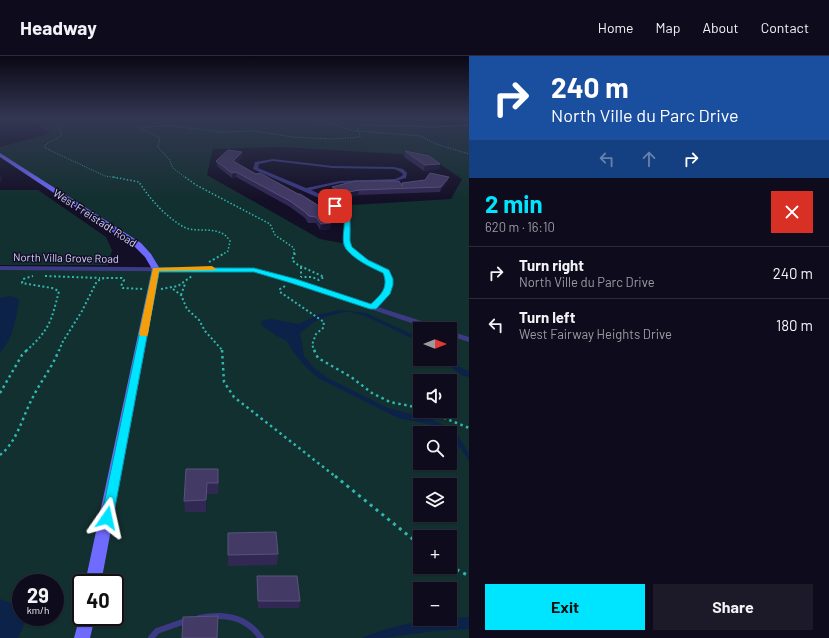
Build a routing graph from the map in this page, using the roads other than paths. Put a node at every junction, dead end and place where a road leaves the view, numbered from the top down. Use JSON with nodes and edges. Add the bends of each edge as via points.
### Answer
{"nodes":[{"id":1,"x":0,"y":156,"type":"edge"},
{"id":2,"x":306,"y":190,"type":"junction"},
{"id":3,"x":0,"y":268,"type":"edge"},
{"id":4,"x":156,"y":269,"type":"junction"},
{"id":5,"x":373,"y":308,"type":"junction"},
{"id":6,"x":416,"y":322,"type":"edge"},
{"id":7,"x":457,"y":336,"type":"edge"},
{"id":8,"x":469,"y":340,"type":"edge"},
{"id":9,"x":96,"y":574,"type":"edge"},
{"id":10,"x":84,"y":626,"type":"edge"},
{"id":11,"x":82,"y":638,"type":"edge"},
{"id":12,"x":151,"y":638,"type":"edge"},
{"id":13,"x":261,"y":638,"type":"edge"}],
"edges":[{"from":1,"to":4,"type":"street","name":"West Freistadt Road","via":[[138,245]]},
{"from":2,"to":2,"type":"street","via":[[340,182],[395,180],[404,178],[405,174],[394,168],[333,168],[273,160],[257,163],[255,166],[254,169]]},
{"from":2,"to":5,"type":"street","via":[[345,213],[346,241],[349,248],[365,261],[386,272],[390,279],[386,294]]},
{"from":3,"to":4,"type":"street","name":"North Villa Grove Road"},
{"from":4,"to":5,"type":"street","name":"North Villa Grove Road","via":[[254,270]]},
{"from":4,"to":9,"type":"street"},
{"from":5,"to":6,"type":"street","name":"North Villa Grove Road"},
{"from":7,"to":8,"type":"street"},
{"from":10,"to":11,"type":"street"},
{"from":12,"to":13,"type":"lane","via":[[157,631],[179,622],[211,615],[228,615],[245,621]]}]}
